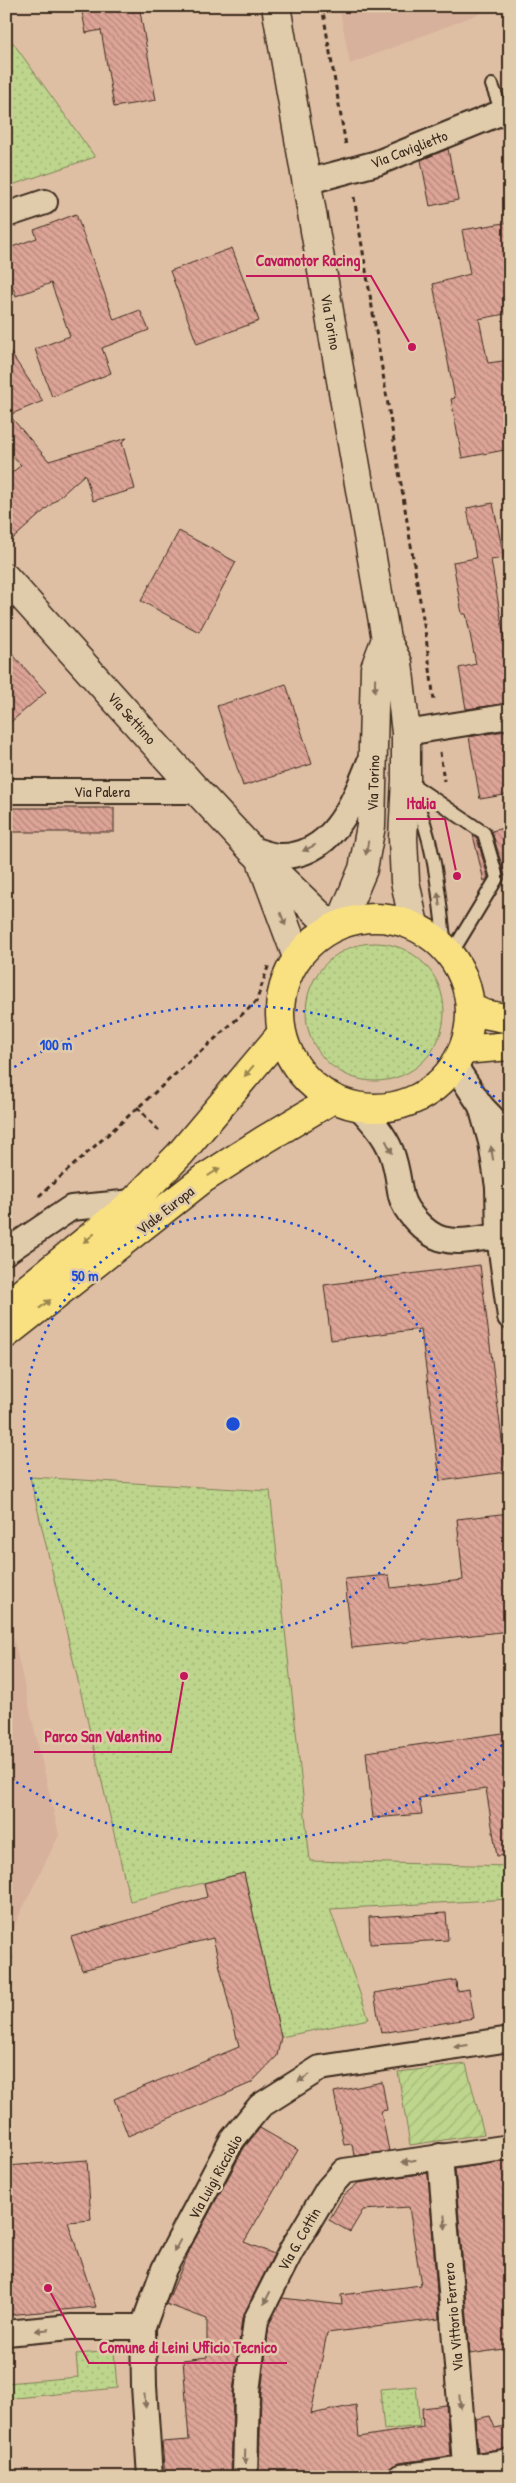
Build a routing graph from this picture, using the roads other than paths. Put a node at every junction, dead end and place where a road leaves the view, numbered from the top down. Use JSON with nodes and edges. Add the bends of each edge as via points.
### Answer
{"nodes":[{"id":1,"x":276,"y":6,"type":"edge"},
{"id":2,"x":492,"y":86,"type":"dead end"},
{"id":3,"x":506,"y":110,"type":"edge"},
{"id":4,"x":306,"y":182,"type":"junction"},
{"id":5,"x":45,"y":202,"type":"dead end"},
{"id":6,"x":6,"y":215,"type":"edge"},
{"id":7,"x":6,"y":578,"type":"edge"},
{"id":8,"x":386,"y":639,"type":"junction"},
{"id":9,"x":510,"y":716,"type":"edge"},
{"id":10,"x":406,"y":733,"type":"junction"},
{"id":11,"x":374,"y":753,"type":"junction"},
{"id":12,"x":406,"y":780,"type":"junction"},
{"id":13,"x":6,"y":791,"type":"edge"},
{"id":14,"x":197,"y":791,"type":"junction"},
{"id":15,"x":256,"y":853,"type":"junction"},
{"id":16,"x":336,"y":925,"type":"junction"},
{"id":17,"x":414,"y":925,"type":"junction"},
{"id":18,"x":453,"y":946,"type":"junction"},
{"id":19,"x":284,"y":956,"type":"junction"},
{"id":20,"x":474,"y":997,"type":"junction"},
{"id":21,"x":510,"y":1019,"type":"edge"},
{"id":22,"x":281,"y":1034,"type":"junction"},
{"id":23,"x":510,"y":1046,"type":"edge"},
{"id":24,"x":459,"y":1058,"type":"junction"},
{"id":25,"x":333,"y":1099,"type":"junction"},
{"id":26,"x":481,"y":1106,"type":"junction"},
{"id":27,"x":360,"y":1108,"type":"junction"},
{"id":28,"x":510,"y":1130,"type":"edge"},
{"id":29,"x":133,"y":1202,"type":"junction"},
{"id":30,"x":499,"y":1236,"type":"junction"},
{"id":31,"x":6,"y":1252,"type":"edge"},
{"id":32,"x":6,"y":1306,"type":"edge"},
{"id":33,"x":510,"y":1317,"type":"edge"},
{"id":34,"x":6,"y":1334,"type":"edge"},
{"id":35,"x":510,"y":2039,"type":"edge"},
{"id":36,"x":510,"y":2147,"type":"edge"},
{"id":37,"x":440,"y":2156,"type":"junction"},
{"id":38,"x":143,"y":2326,"type":"junction"},
{"id":39,"x":6,"y":2333,"type":"edge"},
{"id":40,"x":510,"y":2461,"type":"edge"},
{"id":41,"x":466,"y":2472,"type":"edge"},
{"id":42,"x":150,"y":2477,"type":"edge"},
{"id":43,"x":245,"y":2477,"type":"edge"},
{"id":44,"x":400,"y":2477,"type":"edge"}],
"edges":[{"from":1,"to":4,"type":"main road","name":"Via Torino"},
{"from":2,"to":3,"type":"lane"},
{"from":3,"to":4,"type":"street","name":"Via Caviglietto","via":[[377,163]]},
{"from":4,"to":8,"type":"main road","name":"Via Torino"},
{"from":5,"to":6,"type":"street"},
{"from":7,"to":14,"type":"main road","name":"Via Settimo"},
{"from":8,"to":10,"type":"main road","name":"Via Torino","via":[[398,663]]},
{"from":8,"to":11,"type":"main road","name":"Via Torino","one_way":true,"via":[[375,668]]},
{"from":9,"to":10,"type":"street"},
{"from":10,"to":12,"type":"main road","name":"Via Torino"},
{"from":11,"to":15,"type":"street","one_way":true,"via":[[342,821],[327,837],[310,849],[294,854]]},
{"from":11,"to":16,"type":"main road","name":"Via Torino","one_way":true,"via":[[371,826],[363,870]]},
{"from":12,"to":17,"type":"main road","name":"Via Torino","via":[[405,880]]},
{"from":18,"to":12,"type":"lane","one_way":true,"via":[[424,824]]},
{"from":12,"to":18,"type":"lane","via":[[484,833],[497,878]]},
{"from":13,"to":14,"type":"street","name":"Via Palera"},
{"from":14,"to":15,"type":"main road","name":"Via Settimo"},
{"from":15,"to":16,"type":"main road","name":"Via Settimo"},
{"from":15,"to":19,"type":"main road","name":"Via Settimo","one_way":true},
{"from":16,"to":17,"type":"main road","via":[[350,920],[382,917]]},
{"from":16,"to":19,"type":"main road"},
{"from":17,"to":18,"type":"main road"},
{"from":18,"to":20,"type":"main road"},
{"from":19,"to":22,"type":"main road","via":[[279,1007]]},
{"from":20,"to":21,"type":"main road","via":[[484,1014]]},
{"from":20,"to":24,"type":"main road","via":[[470,1030]]},
{"from":22,"to":25,"type":"main road","via":[[291,1060],[309,1083]]},
{"from":22,"to":29,"type":"main road","name":"Viale Europa","one_way":true,"via":[[180,1154]]},
{"from":23,"to":24,"type":"main road"},
{"from":24,"to":26,"type":"street"},
{"from":24,"to":27,"type":"main road","via":[[444,1080],[414,1100],[396,1106]]},
{"from":25,"to":27,"type":"main road"},
{"from":34,"to":25,"type":"main road","name":"Viale Europa","one_way":true,"via":[[203,1179]]},
{"from":26,"to":28,"type":"street","via":[[501,1127]]},
{"from":30,"to":26,"type":"street","one_way":true,"via":[[498,1186]]},
{"from":27,"to":30,"type":"street","one_way":true,"via":[[377,1125],[391,1149],[402,1198],[422,1227],[440,1239],[456,1241]]},
{"from":29,"to":31,"type":"street","via":[[71,1208]]},
{"from":29,"to":32,"type":"main road","name":"Viale Europa","one_way":true},
{"from":30,"to":33,"type":"street"},
{"from":35,"to":38,"type":"street","name":"Via Luigi Ricciolio","one_way":true,"via":[[320,2068],[260,2106],[232,2140],[164,2269]]},
{"from":36,"to":37,"type":"street","name":"Via G. Cottin"},
{"from":37,"to":41,"type":"street","name":"Via Vittorio Ferrero","one_way":true},
{"from":37,"to":43,"type":"street","name":"Via G. Cottin","one_way":true,"via":[[344,2171],[328,2189],[291,2251],[256,2320],[247,2392]]},
{"from":38,"to":39,"type":"street","one_way":true,"via":[[71,2327]]},
{"from":38,"to":42,"type":"street","name":"Via Luigi Ricciolio","one_way":true},
{"from":40,"to":41,"type":"street"},
{"from":41,"to":44,"type":"street"}]}
